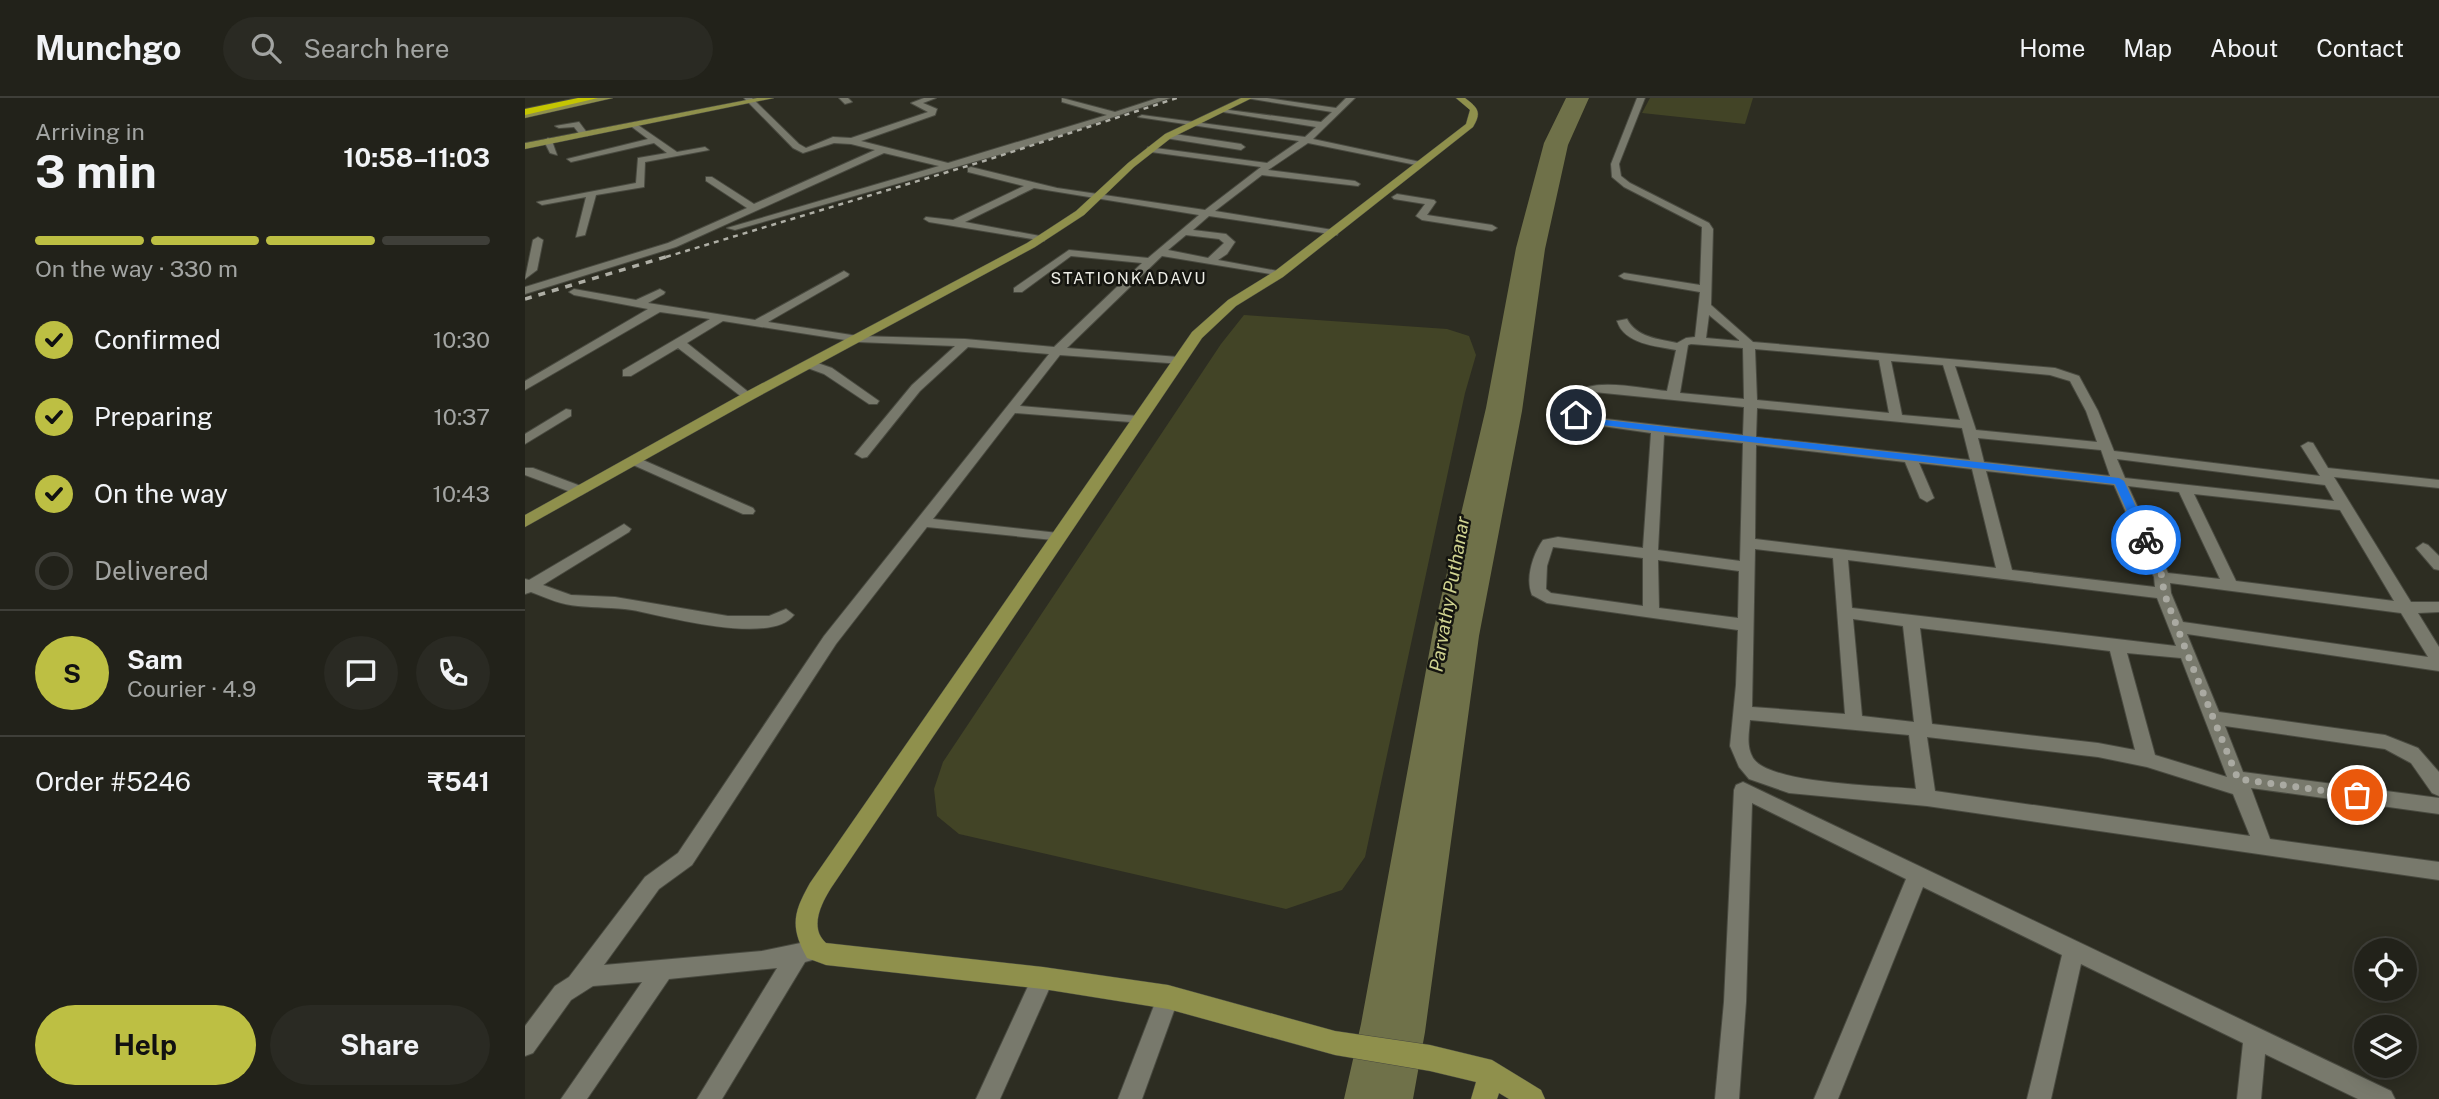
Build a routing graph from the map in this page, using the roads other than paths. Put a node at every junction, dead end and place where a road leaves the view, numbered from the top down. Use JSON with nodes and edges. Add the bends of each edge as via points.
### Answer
{"nodes":[{"id":1,"x":555,"y":98,"type":"edge"},
{"id":2,"x":575,"y":98,"type":"edge"},
{"id":3,"x":593,"y":98,"type":"edge"},
{"id":4,"x":609,"y":98,"type":"edge"},
{"id":5,"x":770,"y":98,"type":"edge"},
{"id":6,"x":932,"y":98,"type":"edge"},
{"id":7,"x":1165,"y":98,"type":"edge"},
{"id":8,"x":1249,"y":98,"type":"edge"},
{"id":9,"x":1351,"y":98,"type":"edge"},
{"id":10,"x":1460,"y":98,"type":"edge"},
{"id":11,"x":1641,"y":98,"type":"edge"},
{"id":12,"x":750,"y":100,"type":"edge"},
{"id":13,"x":1065,"y":100,"type":"dead end"},
{"id":14,"x":525,"y":110,"type":"edge"},
{"id":15,"x":1337,"y":110,"type":"junction"},
{"id":16,"x":1221,"y":111,"type":"junction"},
{"id":17,"x":1117,"y":115,"type":"junction"},
{"id":18,"x":1142,"y":117,"type":"dead end"},
{"id":19,"x":635,"y":125,"type":"junction"},
{"id":20,"x":1193,"y":125,"type":"junction"},
{"id":21,"x":1321,"y":125,"type":"junction"},
{"id":22,"x":559,"y":126,"type":"dead end"},
{"id":23,"x":584,"y":134,"type":"junction"},
{"id":24,"x":1168,"y":136,"type":"junction"},
{"id":25,"x":655,"y":140,"type":"junction"},
{"id":26,"x":1307,"y":140,"type":"junction"},
{"id":27,"x":548,"y":141,"type":"junction"},
{"id":28,"x":852,"y":141,"type":"junction"},
{"id":29,"x":684,"y":144,"type":"dead end"},
{"id":30,"x":525,"y":146,"type":"edge"},
{"id":31,"x":1241,"y":147,"type":"dead end"},
{"id":32,"x":1151,"y":149,"type":"junction"},
{"id":33,"x":671,"y":150,"type":"junction"},
{"id":34,"x":705,"y":150,"type":"dead end"},
{"id":35,"x":883,"y":150,"type":"junction"},
{"id":36,"x":554,"y":153,"type":"dead end"},
{"id":37,"x":571,"y":159,"type":"dead end"},
{"id":38,"x":1421,"y":163,"type":"junction"},
{"id":39,"x":948,"y":165,"type":"junction"},
{"id":40,"x":1266,"y":169,"type":"junction"},
{"id":41,"x":971,"y":170,"type":"dead end"},
{"id":42,"x":709,"y":179,"type":"dead end"},
{"id":43,"x":1355,"y":184,"type":"dead end"},
{"id":44,"x":1031,"y":186,"type":"junction"},
{"id":45,"x":592,"y":194,"type":"junction"},
{"id":46,"x":1397,"y":197,"type":"dead end"},
{"id":47,"x":1096,"y":198,"type":"junction"},
{"id":48,"x":542,"y":202,"type":"dead end"},
{"id":49,"x":755,"y":209,"type":"junction"},
{"id":50,"x":1207,"y":213,"type":"junction"},
{"id":51,"x":929,"y":219,"type":"dead end"},
{"id":52,"x":954,"y":224,"type":"junction"},
{"id":53,"x":1492,"y":228,"type":"dead end"},
{"id":54,"x":1184,"y":232,"type":"junction"},
{"id":55,"x":1333,"y":233,"type":"junction"},
{"id":56,"x":580,"y":234,"type":"dead end"},
{"id":57,"x":688,"y":238,"type":"junction"},
{"id":58,"x":1040,"y":239,"type":"junction"},
{"id":59,"x":538,"y":240,"type":"dead end"},
{"id":60,"x":1156,"y":256,"type":"junction"},
{"id":61,"x":1212,"y":259,"type":"junction"},
{"id":62,"x":843,"y":274,"type":"dead end"},
{"id":63,"x":1279,"y":274,"type":"junction"},
{"id":64,"x":525,"y":276,"type":"edge"},
{"id":65,"x":1624,"y":276,"type":"dead end"},
{"id":66,"x":1018,"y":290,"type":"dead end"},
{"id":67,"x":525,"y":291,"type":"edge"},
{"id":68,"x":574,"y":292,"type":"dead end"},
{"id":69,"x":660,"y":292,"type":"dead end"},
{"id":70,"x":1705,"y":298,"type":"junction"},
{"id":71,"x":637,"y":304,"type":"junction"},
{"id":72,"x":658,"y":308,"type":"junction"},
{"id":73,"x":722,"y":317,"type":"junction"},
{"id":74,"x":1623,"y":321,"type":"dead end"},
{"id":75,"x":757,"y":323,"type":"junction"},
{"id":76,"x":1010,"y":334,"type":"dead end"},
{"id":77,"x":858,"y":339,"type":"junction"},
{"id":78,"x":1700,"y":340,"type":"junction"},
{"id":79,"x":965,"y":343,"type":"junction"},
{"id":80,"x":680,"y":344,"type":"junction"},
{"id":81,"x":1749,"y":345,"type":"junction"},
{"id":82,"x":997,"y":346,"type":"junction"},
{"id":83,"x":1682,"y":348,"type":"junction"},
{"id":84,"x":1057,"y":351,"type":"junction"},
{"id":85,"x":1884,"y":356,"type":"junction"},
{"id":86,"x":1178,"y":361,"type":"junction"},
{"id":87,"x":1948,"y":362,"type":"junction"},
{"id":88,"x":810,"y":364,"type":"junction"},
{"id":89,"x":627,"y":373,"type":"dead end"},
{"id":90,"x":525,"y":386,"type":"edge"},
{"id":91,"x":1673,"y":394,"type":"junction"},
{"id":92,"x":747,"y":397,"type":"junction"},
{"id":93,"x":873,"y":401,"type":"dead end"},
{"id":94,"x":1750,"y":402,"type":"junction"},
{"id":95,"x":1011,"y":409,"type":"junction"},
{"id":96,"x":566,"y":413,"type":"dead end"},
{"id":97,"x":1896,"y":417,"type":"junction"},
{"id":98,"x":1138,"y":420,"type":"junction"},
{"id":99,"x":1968,"y":429,"type":"junction"},
{"id":100,"x":1658,"y":430,"type":"junction"},
{"id":101,"x":525,"y":440,"type":"edge"},
{"id":102,"x":1750,"y":442,"type":"junction"},
{"id":103,"x":2308,"y":446,"type":"dead end"},
{"id":104,"x":2107,"y":451,"type":"junction"},
{"id":105,"x":862,"y":454,"type":"dead end"},
{"id":106,"x":1910,"y":457,"type":"junction"},
{"id":107,"x":636,"y":461,"type":"junction"},
{"id":108,"x":1975,"y":464,"type":"junction"},
{"id":109,"x":528,"y":471,"type":"dead end"},
{"id":110,"x":2328,"y":477,"type":"junction"},
{"id":111,"x":2119,"y":481,"type":"junction"},
{"id":112,"x":2439,"y":484,"type":"edge"},
{"id":113,"x":2185,"y":489,"type":"junction"},
{"id":114,"x":580,"y":491,"type":"junction"},
{"id":115,"x":1927,"y":498,"type":"dead end"},
{"id":116,"x":2343,"y":506,"type":"junction"},
{"id":117,"x":748,"y":511,"type":"dead end"},
{"id":118,"x":528,"y":517,"type":"edge"},
{"id":119,"x":922,"y":522,"type":"junction"},
{"id":120,"x":624,"y":528,"type":"dead end"},
{"id":121,"x":1058,"y":538,"type":"junction"},
{"id":122,"x":1748,"y":543,"type":"junction"},
{"id":123,"x":2423,"y":548,"type":"dead end"},
{"id":124,"x":1650,"y":553,"type":"junction"},
{"id":125,"x":1840,"y":555,"type":"junction"},
{"id":126,"x":2439,"y":565,"type":"edge"},
{"id":127,"x":1747,"y":567,"type":"junction"},
{"id":128,"x":2005,"y":575,"type":"junction"},
{"id":129,"x":2163,"y":585,"type":"junction"},
{"id":130,"x":527,"y":586,"type":"edge"},
{"id":131,"x":2231,"y":586,"type":"junction"},
{"id":132,"x":2439,"y":607,"type":"edge"},
{"id":133,"x":2409,"y":608,"type":"junction"},
{"id":134,"x":1651,"y":611,"type":"junction"},
{"id":135,"x":1846,"y":613,"type":"junction"},
{"id":136,"x":786,"y":615,"type":"dead end"},
{"id":137,"x":1911,"y":622,"type":"junction"},
{"id":138,"x":1746,"y":625,"type":"junction"},
{"id":139,"x":2178,"y":627,"type":"junction"},
{"id":140,"x":2116,"y":646,"type":"junction"},
{"id":141,"x":2187,"y":653,"type":"junction"},
{"id":142,"x":2439,"y":663,"type":"edge"},
{"id":143,"x":1743,"y":713,"type":"junction"},
{"id":144,"x":2214,"y":718,"type":"junction"},
{"id":145,"x":1854,"y":722,"type":"junction"},
{"id":146,"x":1921,"y":731,"type":"junction"},
{"id":147,"x":2147,"y":760,"type":"junction"},
{"id":148,"x":2240,"y":784,"type":"junction"},
{"id":149,"x":2439,"y":788,"type":"edge"},
{"id":150,"x":1927,"y":799,"type":"junction"},
{"id":151,"x":2439,"y":806,"type":"edge"},
{"id":152,"x":2263,"y":845,"type":"junction"},
{"id":153,"x":2439,"y":871,"type":"edge"},
{"id":154,"x":1918,"y":875,"type":"junction"},
{"id":155,"x":2074,"y":949,"type":"junction"},
{"id":156,"x":807,"y":952,"type":"junction"},
{"id":157,"x":664,"y":968,"type":"junction"},
{"id":158,"x":1043,"y":978,"type":"junction"},
{"id":159,"x":578,"y":982,"type":"junction"},
{"id":160,"x":1168,"y":997,"type":"junction"},
{"id":161,"x":2255,"y":1037,"type":"junction"},
{"id":162,"x":525,"y":1045,"type":"edge"},
{"id":163,"x":1492,"y":1073,"type":"junction"},
{"id":164,"x":573,"y":1099,"type":"edge"},
{"id":165,"x":709,"y":1099,"type":"edge"},
{"id":166,"x":988,"y":1099,"type":"edge"},
{"id":167,"x":1130,"y":1099,"type":"edge"},
{"id":168,"x":1484,"y":1099,"type":"edge"},
{"id":169,"x":1532,"y":1099,"type":"edge"},
{"id":170,"x":1727,"y":1099,"type":"edge"},
{"id":171,"x":1826,"y":1099,"type":"edge"},
{"id":172,"x":2039,"y":1099,"type":"edge"},
{"id":173,"x":2249,"y":1099,"type":"edge"},
{"id":174,"x":2383,"y":1099,"type":"edge"}],
"edges":[{"from":1,"to":14,"type":"main road"},
{"from":2,"to":14,"type":"highway"},
{"from":3,"to":14,"type":"highway"},
{"from":4,"to":14,"type":"main road"},
{"from":5,"to":12,"type":"main road"},
{"from":6,"to":28,"type":"street","via":[[915,103],[932,113]]},
{"from":7,"to":17,"type":"street"},
{"from":8,"to":15,"type":"street"},
{"from":8,"to":16,"type":"main road"},
{"from":9,"to":15,"type":"street"},
{"from":10,"to":38,"type":"main road","via":[[1474,109],[1473,120]]},
{"from":11,"to":70,"type":"street","via":[[1615,164],[1617,177],[1706,225]]},
{"from":12,"to":19,"type":"main road"},
{"from":12,"to":28,"type":"street","via":[[806,151],[833,140]]},
{"from":13,"to":17,"type":"street"},
{"from":15,"to":21,"type":"street"},
{"from":16,"to":20,"type":"main road"},
{"from":16,"to":21,"type":"street"},
{"from":17,"to":39,"type":"street"},
{"from":18,"to":20,"type":"street"},
{"from":19,"to":23,"type":"main road"},
{"from":19,"to":25,"type":"street"},
{"from":20,"to":24,"type":"main road"},
{"from":20,"to":26,"type":"street"},
{"from":21,"to":26,"type":"street"},
{"from":22,"to":23,"type":"street","via":[[576,124]]},
{"from":23,"to":27,"type":"main road"},
{"from":24,"to":31,"type":"street"},
{"from":24,"to":32,"type":"main road"},
{"from":25,"to":33,"type":"street"},
{"from":25,"to":37,"type":"street"},
{"from":26,"to":38,"type":"street"},
{"from":26,"to":40,"type":"street"},
{"from":27,"to":30,"type":"main road"},
{"from":27,"to":36,"type":"street"},
{"from":28,"to":35,"type":"street"},
{"from":29,"to":33,"type":"street"},
{"from":32,"to":40,"type":"street"},
{"from":32,"to":47,"type":"main road"},
{"from":33,"to":34,"type":"street","via":[[677,156]]},
{"from":33,"to":45,"type":"street","via":[[641,160],[641,185]]},
{"from":35,"to":39,"type":"street"},
{"from":35,"to":49,"type":"street"},
{"from":38,"to":55,"type":"main road"},
{"from":39,"to":57,"type":"street"},
{"from":40,"to":43,"type":"street"},
{"from":40,"to":50,"type":"street"},
{"from":41,"to":44,"type":"street"},
{"from":42,"to":49,"type":"street"},
{"from":44,"to":47,"type":"street"},
{"from":44,"to":52,"type":"street"},
{"from":45,"to":48,"type":"street"},
{"from":45,"to":56,"type":"street"},
{"from":46,"to":53,"type":"street","via":[[1431,202],[1421,216],[1425,218]]},
{"from":47,"to":50,"type":"street"},
{"from":47,"to":58,"type":"main road"},
{"from":49,"to":57,"type":"street"},
{"from":50,"to":54,"type":"street"},
{"from":50,"to":55,"type":"street"},
{"from":51,"to":52,"type":"street"},
{"from":52,"to":58,"type":"street"},
{"from":54,"to":60,"type":"street"},
{"from":54,"to":61,"type":"street","via":[[1222,236],[1230,242]]},
{"from":55,"to":63,"type":"main road"},
{"from":57,"to":67,"type":"street"},
{"from":58,"to":77,"type":"main road"},
{"from":59,"to":64,"type":"street","via":[[533,270]]},
{"from":60,"to":61,"type":"street"},
{"from":60,"to":66,"type":"street","via":[[1069,253]]},
{"from":60,"to":84,"type":"street"},
{"from":61,"to":63,"type":"street"},
{"from":62,"to":75,"type":"street"},
{"from":63,"to":86,"type":"main road","via":[[1232,303],[1197,335]]},
{"from":65,"to":70,"type":"street"},
{"from":68,"to":71,"type":"street"},
{"from":69,"to":71,"type":"street"},
{"from":70,"to":78,"type":"street"},
{"from":70,"to":81,"type":"street"},
{"from":71,"to":72,"type":"street"},
{"from":72,"to":73,"type":"street"},
{"from":72,"to":90,"type":"street"},
{"from":73,"to":75,"type":"street"},
{"from":73,"to":80,"type":"street"},
{"from":74,"to":83,"type":"street","via":[[1625,328],[1644,340]]},
{"from":75,"to":77,"type":"street"},
{"from":76,"to":82,"type":"street"},
{"from":77,"to":79,"type":"street"},
{"from":77,"to":88,"type":"main road"},
{"from":78,"to":81,"type":"street"},
{"from":78,"to":83,"type":"street","via":[[1686,341]]},
{"from":79,"to":82,"type":"street"},
{"from":79,"to":105,"type":"street","via":[[916,388]]},
{"from":80,"to":89,"type":"street"},
{"from":80,"to":92,"type":"street"},
{"from":81,"to":85,"type":"street"},
{"from":81,"to":94,"type":"street"},
{"from":82,"to":84,"type":"street"},
{"from":83,"to":91,"type":"street"},
{"from":84,"to":86,"type":"street"},
{"from":84,"to":95,"type":"street"},
{"from":85,"to":87,"type":"street"},
{"from":85,"to":97,"type":"street"},
{"from":86,"to":98,"type":"main road"},
{"from":87,"to":99,"type":"street"},
{"from":87,"to":104,"type":"street","via":[[2051,371],[2071,377],[2087,401]]},
{"from":88,"to":92,"type":"main road"},
{"from":88,"to":93,"type":"street"},
{"from":91,"to":94,"type":"street"},
{"from":91,"to":100,"type":"street","via":[[1594,388],[1579,396],[1574,407],[1576,415],[1585,420]]},
{"from":92,"to":107,"type":"main road"},
{"from":94,"to":97,"type":"street"},
{"from":94,"to":102,"type":"street"},
{"from":95,"to":98,"type":"street"},
{"from":95,"to":119,"type":"street"},
{"from":96,"to":101,"type":"street"},
{"from":97,"to":99,"type":"street"},
{"from":98,"to":121,"type":"main road"},
{"from":99,"to":104,"type":"street"},
{"from":99,"to":108,"type":"street"},
{"from":100,"to":102,"type":"street"},
{"from":100,"to":124,"type":"street"},
{"from":102,"to":106,"type":"street"},
{"from":102,"to":122,"type":"street"},
{"from":103,"to":110,"type":"street"},
{"from":104,"to":110,"type":"street"},
{"from":104,"to":111,"type":"street"},
{"from":106,"to":108,"type":"street"},
{"from":106,"to":115,"type":"street"},
{"from":107,"to":114,"type":"main road"},
{"from":107,"to":117,"type":"street"},
{"from":108,"to":111,"type":"street"},
{"from":108,"to":128,"type":"street"},
{"from":109,"to":114,"type":"street"},
{"from":110,"to":112,"type":"street"},
{"from":110,"to":116,"type":"street"},
{"from":111,"to":113,"type":"street"},
{"from":111,"to":129,"type":"street"},
{"from":113,"to":116,"type":"street"},
{"from":113,"to":131,"type":"street"},
{"from":114,"to":118,"type":"main road"},
{"from":116,"to":133,"type":"street"},
{"from":119,"to":121,"type":"street"},
{"from":119,"to":159,"type":"street","via":[[830,640],[685,859],[652,883]]},
{"from":120,"to":130,"type":"street"},
{"from":121,"to":156,"type":"main road","via":[[808,904]]},
{"from":122,"to":125,"type":"street"},
{"from":122,"to":127,"type":"street"},
{"from":123,"to":126,"type":"street"},
{"from":124,"to":127,"type":"street"},
{"from":124,"to":134,"type":"street"},
{"from":124,"to":134,"type":"street","via":[[1548,543],[1537,584],[1547,598]]},
{"from":125,"to":128,"type":"street"},
{"from":125,"to":135,"type":"street"},
{"from":127,"to":138,"type":"street"},
{"from":128,"to":129,"type":"street"},
{"from":129,"to":131,"type":"street"},
{"from":129,"to":139,"type":"street"},
{"from":130,"to":136,"type":"street","via":[[569,600],[614,601],[696,617],[761,623]]},
{"from":131,"to":133,"type":"street"},
{"from":132,"to":133,"type":"street"},
{"from":133,"to":142,"type":"street"},
{"from":134,"to":138,"type":"street"},
{"from":135,"to":137,"type":"street"},
{"from":135,"to":145,"type":"street"},
{"from":137,"to":140,"type":"street"},
{"from":137,"to":146,"type":"street"},
{"from":138,"to":143,"type":"street"},
{"from":139,"to":141,"type":"street"},
{"from":139,"to":142,"type":"street"},
{"from":140,"to":141,"type":"street"},
{"from":140,"to":147,"type":"street"},
{"from":141,"to":144,"type":"street"},
{"from":143,"to":145,"type":"street"},
{"from":143,"to":150,"type":"street","via":[[1739,746],[1744,767],[1756,774],[1789,785]]},
{"from":144,"to":148,"type":"street"},
{"from":144,"to":149,"type":"street","via":[[2408,749]]},
{"from":145,"to":146,"type":"street"},
{"from":146,"to":147,"type":"street","via":[[2098,750]]},
{"from":146,"to":150,"type":"street"},
{"from":147,"to":148,"type":"street"},
{"from":148,"to":151,"type":"street"},
{"from":148,"to":152,"type":"street"},
{"from":150,"to":152,"type":"street"},
{"from":152,"to":153,"type":"street"},
{"from":154,"to":155,"type":"street"},
{"from":154,"to":170,"type":"street","via":[[1743,789]]},
{"from":154,"to":171,"type":"street"},
{"from":155,"to":161,"type":"street"},
{"from":155,"to":172,"type":"street"},
{"from":156,"to":157,"type":"street","via":[[762,961]]},
{"from":156,"to":158,"type":"main road"},
{"from":156,"to":165,"type":"street"},
{"from":157,"to":159,"type":"street","via":[[601,973]]},
{"from":157,"to":164,"type":"street"},
{"from":158,"to":160,"type":"main road"},
{"from":158,"to":166,"type":"street"},
{"from":159,"to":162,"type":"street","via":[[563,993]]},
{"from":160,"to":163,"type":"main road","via":[[1335,1043]]},
{"from":160,"to":167,"type":"street"},
{"from":161,"to":173,"type":"street"},
{"from":161,"to":174,"type":"street"},
{"from":163,"to":168,"type":"main road"},
{"from":163,"to":169,"type":"main road"}]}
